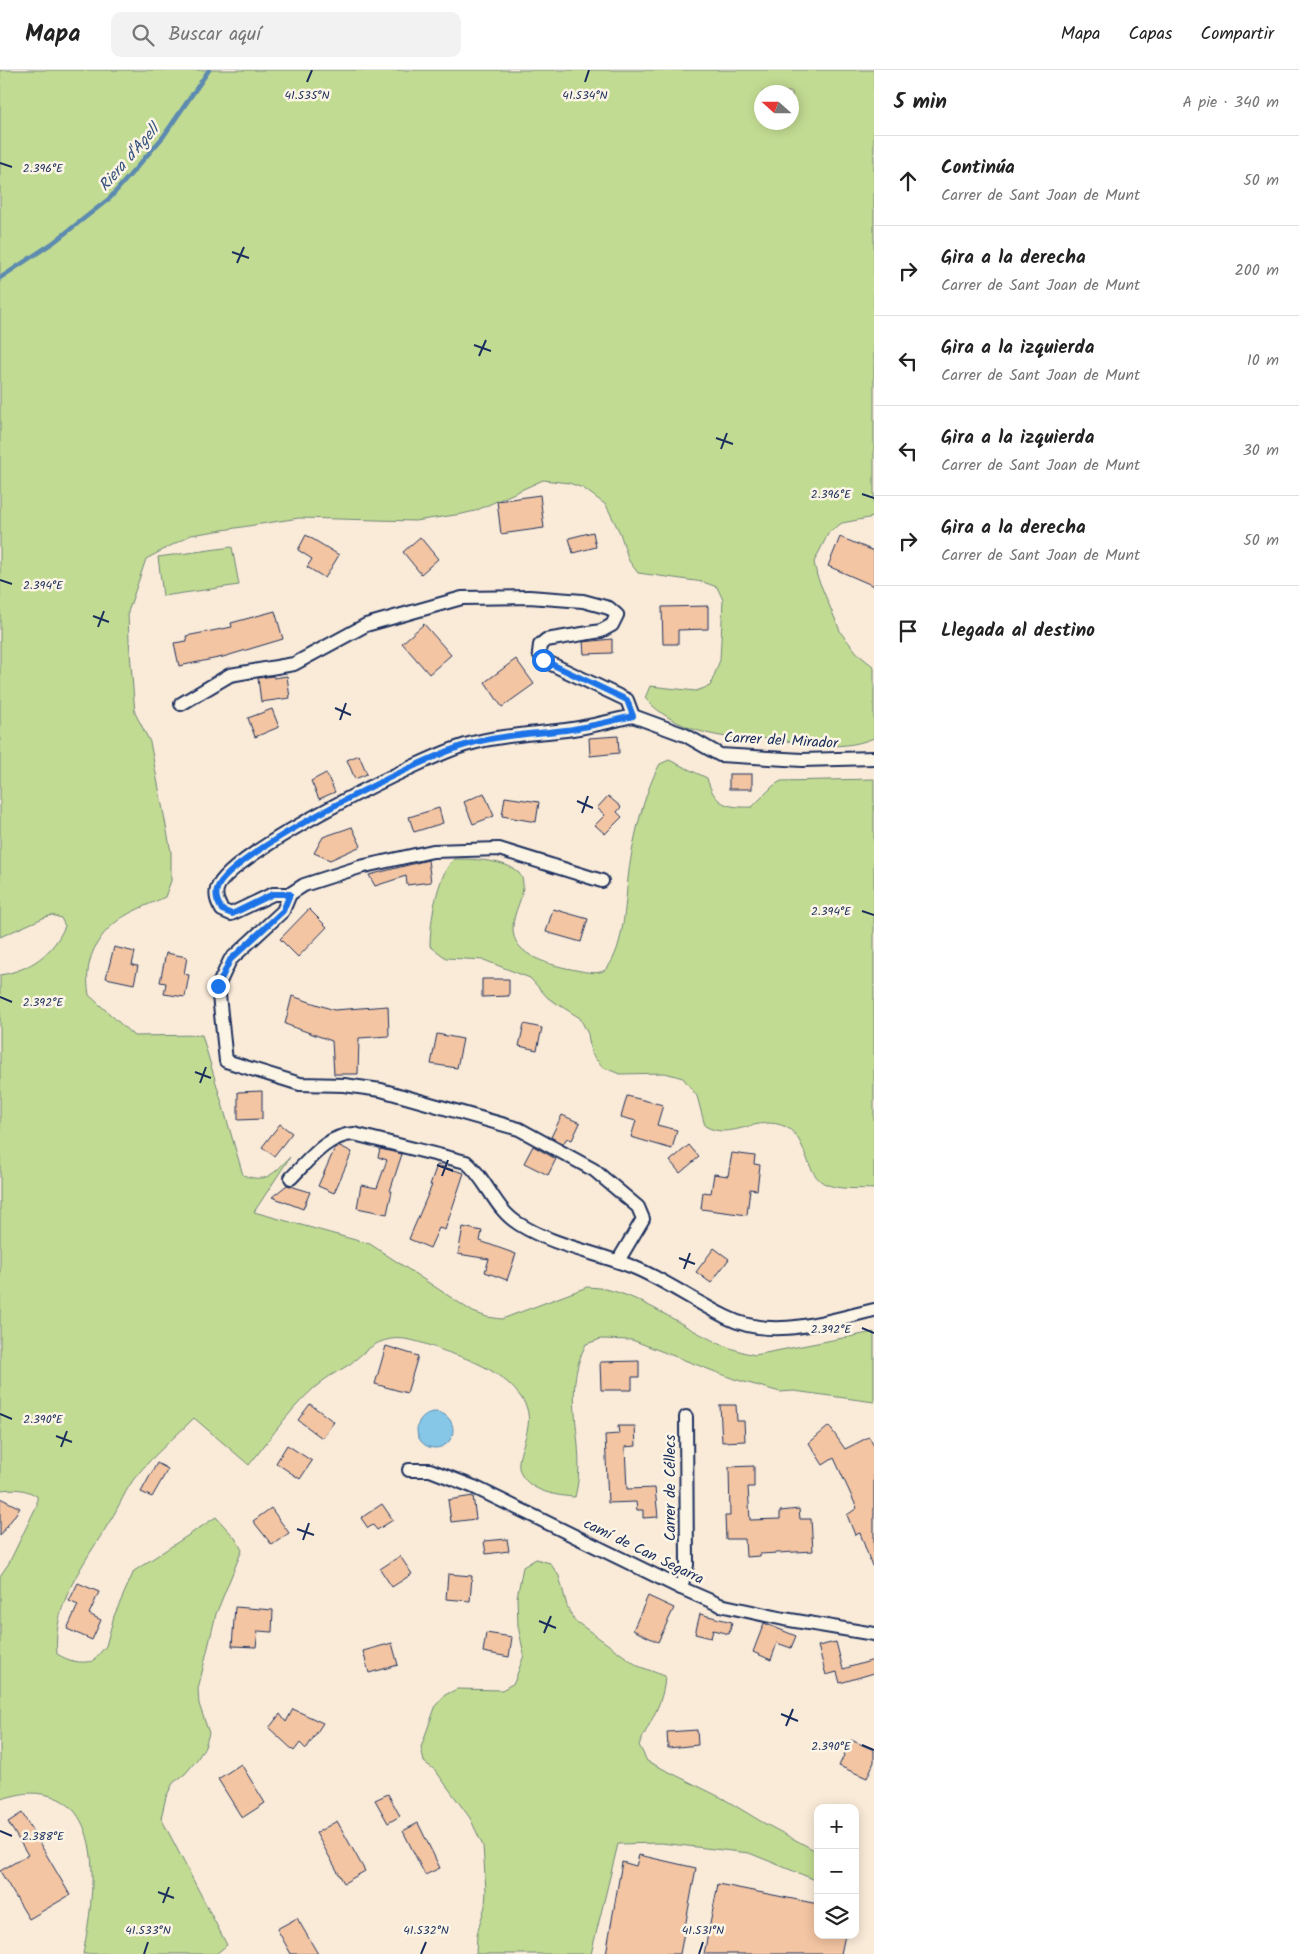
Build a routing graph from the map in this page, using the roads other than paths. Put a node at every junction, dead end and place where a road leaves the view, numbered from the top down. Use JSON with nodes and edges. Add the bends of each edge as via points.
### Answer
{"nodes":[{"id":1,"x":181,"y":704,"type":"dead end"},
{"id":2,"x":633,"y":716,"type":"junction"},
{"id":3,"x":874,"y":758,"type":"edge"},
{"id":4,"x":602,"y":881,"type":"dead end"},
{"id":5,"x":290,"y":894,"type":"junction"},
{"id":6,"x":291,"y":1178,"type":"dead end"},
{"id":7,"x":618,"y":1261,"type":"junction"},
{"id":8,"x":874,"y":1310,"type":"edge"},
{"id":9,"x":686,"y":1416,"type":"dead end"},
{"id":10,"x":409,"y":1470,"type":"dead end"},
{"id":11,"x":681,"y":1588,"type":"junction"},
{"id":12,"x":874,"y":1634,"type":"edge"}],
"edges":[{"from":1,"to":2,"type":"street","via":[[230,675],[294,664],[366,625],[462,598],[529,597],[596,604],[609,608],[617,616],[612,625],[602,632],[546,640],[540,645],[539,653],[543,660],[627,700]]},
{"from":2,"to":3,"type":"street","name":"Carrer del Mirador","via":[[685,735],[720,755],[802,760]]},
{"from":2,"to":5,"type":"street","via":[[568,730],[468,744],[417,764],[290,830],[227,876],[218,888],[217,901],[222,910],[232,914],[273,894]]},
{"from":4,"to":5,"type":"street","via":[[500,849],[433,851],[360,867],[304,885]]},
{"from":5,"to":7,"type":"street","via":[[283,911],[230,960],[218,986],[226,1061],[300,1084],[382,1090],[519,1129],[594,1170],[638,1207],[643,1219]]},
{"from":6,"to":7,"type":"street","via":[[317,1151],[341,1135],[354,1134],[427,1152],[466,1162],[477,1171],[500,1210],[520,1225],[580,1251]]},
{"from":7,"to":8,"type":"street","via":[[728,1318],[752,1326],[797,1328]]},
{"from":9,"to":11,"type":"street","name":"Carrer de Céllecs","via":[[687,1565]]},
{"from":10,"to":11,"type":"street","name":"camí de Can Segarra","via":[[430,1470],[474,1487]]},
{"from":11,"to":12,"type":"street","name":"camí de Can Segarra","via":[[720,1605]]}]}
